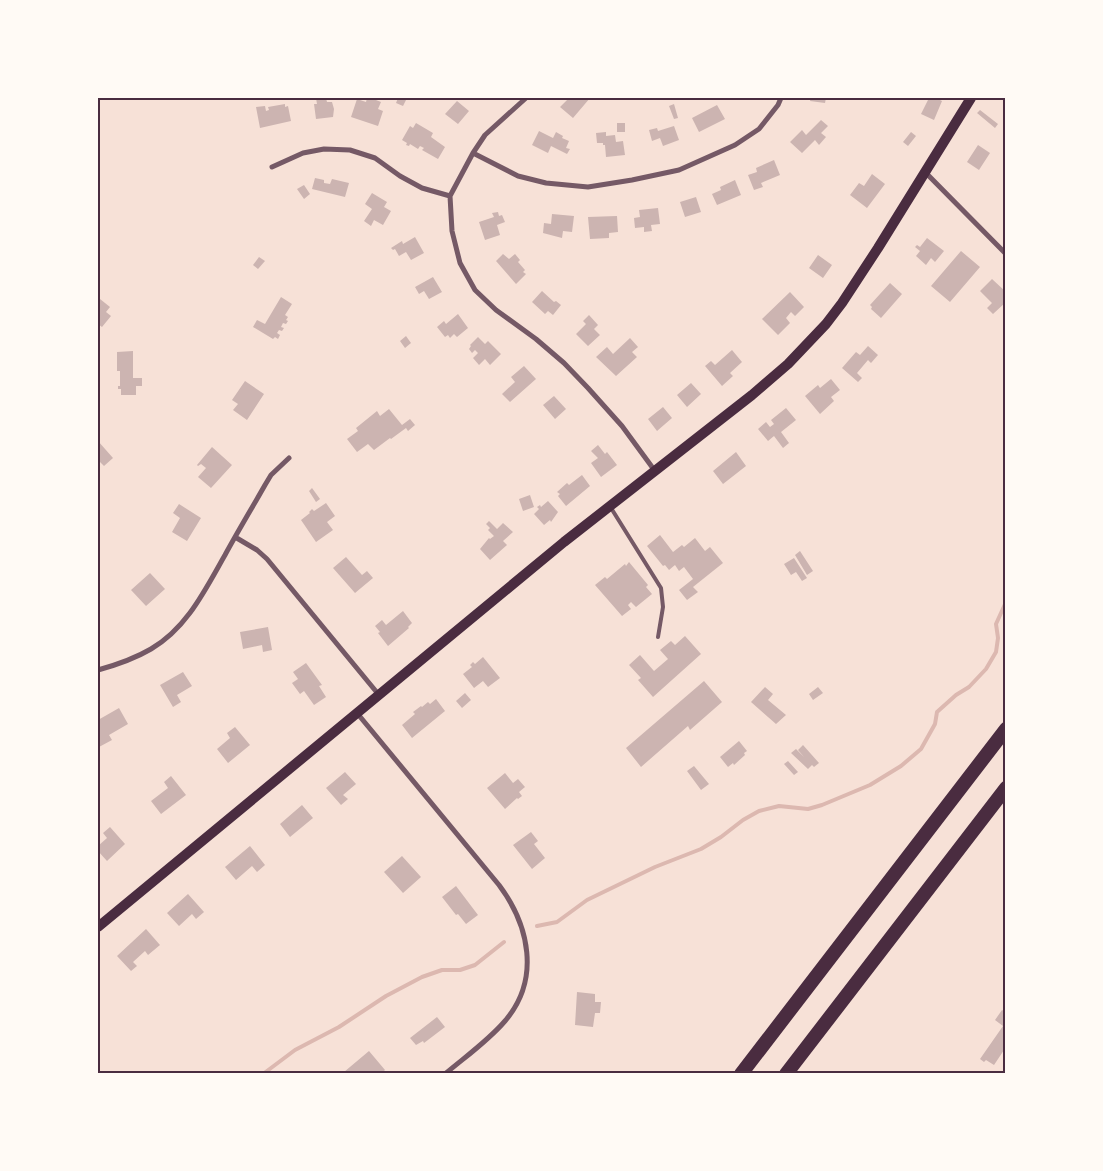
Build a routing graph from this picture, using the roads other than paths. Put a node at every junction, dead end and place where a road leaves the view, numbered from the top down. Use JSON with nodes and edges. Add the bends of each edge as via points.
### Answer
{"nodes":[{"id":1,"x":526,"y":98,"type":"edge"},
{"id":2,"x":781,"y":98,"type":"edge"},
{"id":3,"x":971,"y":98,"type":"edge"},
{"id":4,"x":473,"y":153,"type":"junction"},
{"id":5,"x":272,"y":167,"type":"dead end"},
{"id":6,"x":925,"y":171,"type":"junction"},
{"id":7,"x":450,"y":196,"type":"junction"},
{"id":8,"x":1006,"y":254,"type":"edge"},
{"id":9,"x":289,"y":458,"type":"dead end"},
{"id":10,"x":655,"y":470,"type":"junction"},
{"id":11,"x":610,"y":506,"type":"junction"},
{"id":12,"x":235,"y":537,"type":"junction"},
{"id":13,"x":658,"y":637,"type":"dead end"},
{"id":14,"x":98,"y":670,"type":"edge"},
{"id":15,"x":379,"y":695,"type":"junction"},
{"id":16,"x":357,"y":713,"type":"junction"},
{"id":17,"x":1006,"y":729,"type":"edge"},
{"id":18,"x":1006,"y":788,"type":"edge"},
{"id":19,"x":98,"y":927,"type":"edge"},
{"id":20,"x":445,"y":1074,"type":"edge"},
{"id":21,"x":741,"y":1074,"type":"edge"},
{"id":22,"x":786,"y":1074,"type":"edge"}],
"edges":[{"from":1,"to":4,"type":"street","via":[[485,135]]},
{"from":2,"to":4,"type":"street","via":[[759,129],[735,145],[680,170],[632,180],[588,187],[546,183],[518,176]]},
{"from":3,"to":6,"type":"main road"},
{"from":4,"to":7,"type":"street"},
{"from":5,"to":7,"type":"street","via":[[304,153],[350,150],[375,158],[422,188]]},
{"from":6,"to":8,"type":"street"},
{"from":6,"to":10,"type":"main road","via":[[860,277],[826,324],[771,379]]},
{"from":7,"to":10,"type":"street","via":[[452,231],[460,263],[475,290],[564,363],[622,426]]},
{"from":9,"to":12,"type":"street","via":[[271,475]]},
{"from":10,"to":11,"type":"main road"},
{"from":11,"to":13,"type":"lane","via":[[661,588],[663,607]]},
{"from":11,"to":15,"type":"main road"},
{"from":12,"to":14,"type":"street","via":[[195,608],[176,630],[152,649]]},
{"from":12,"to":15,"type":"street","via":[[267,559]]},
{"from":15,"to":16,"type":"main road"},
{"from":16,"to":19,"type":"main road"},
{"from":16,"to":20,"type":"street","via":[[499,884],[513,906],[525,936],[526,976],[515,1008],[498,1029]]},
{"from":17,"to":21,"type":"highway"},
{"from":18,"to":22,"type":"highway"}]}
